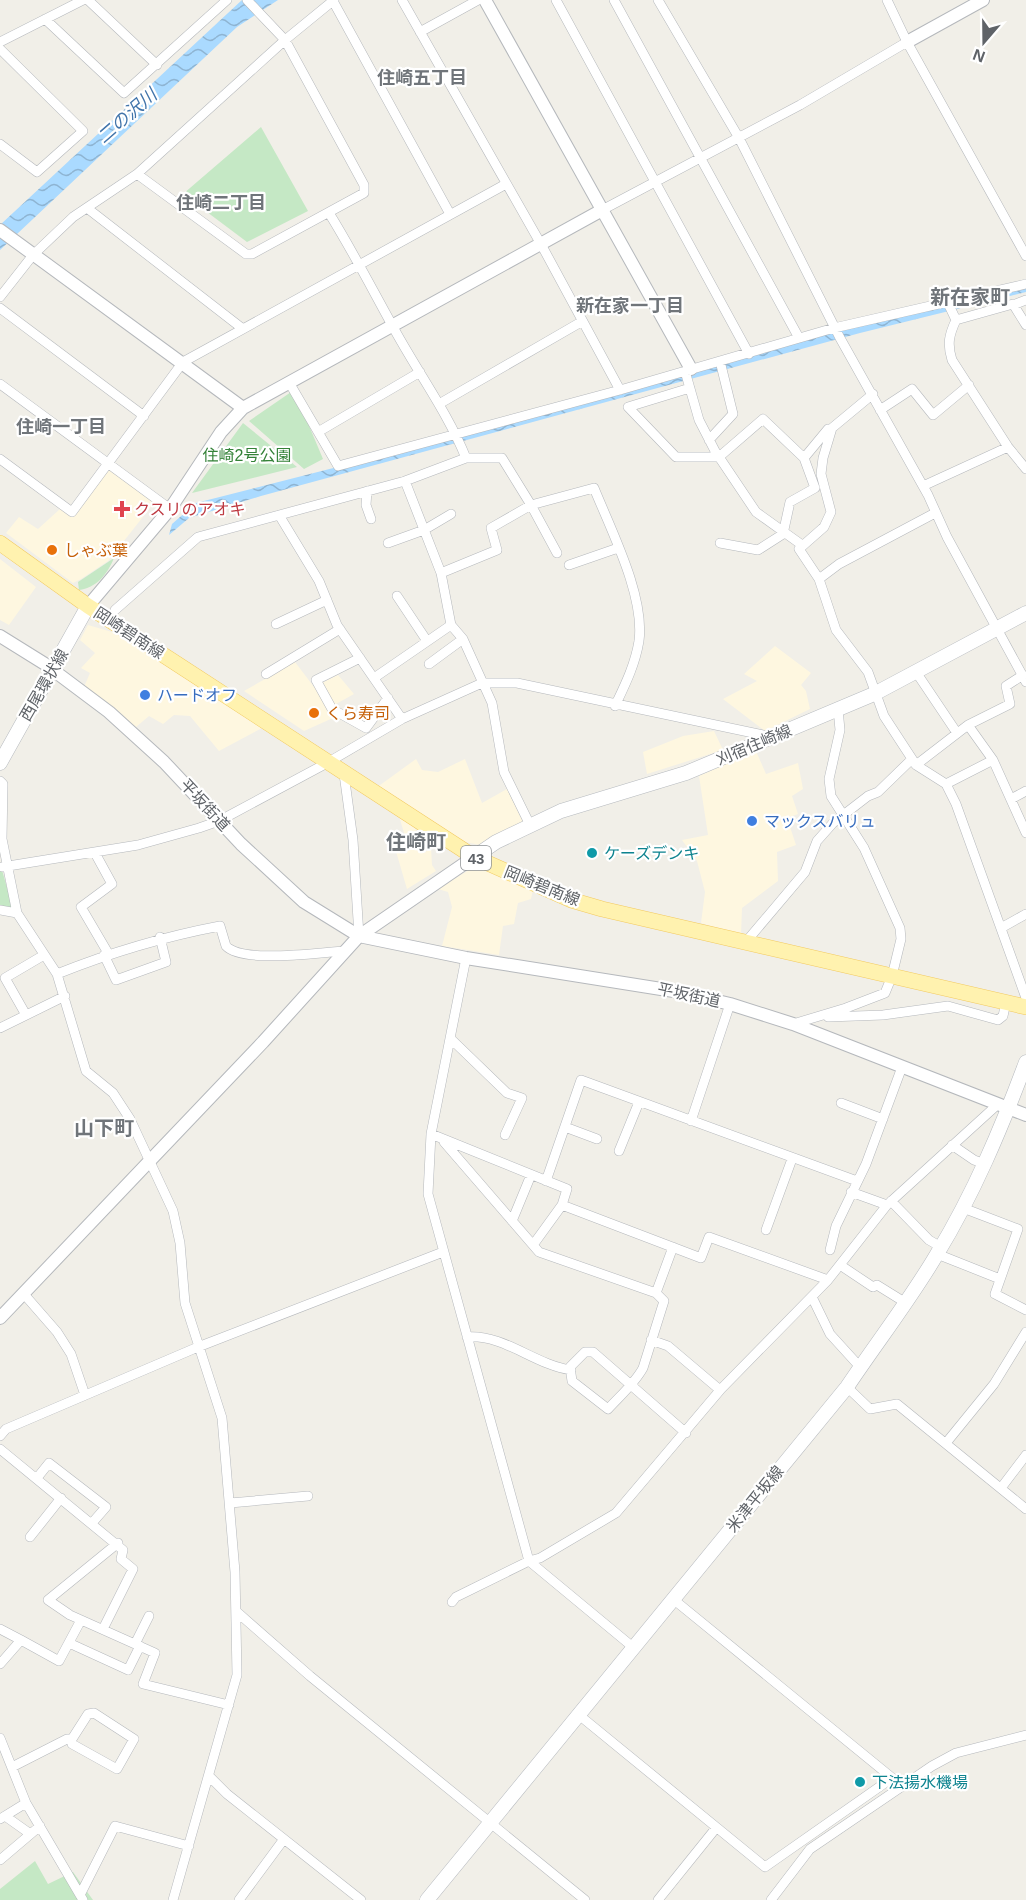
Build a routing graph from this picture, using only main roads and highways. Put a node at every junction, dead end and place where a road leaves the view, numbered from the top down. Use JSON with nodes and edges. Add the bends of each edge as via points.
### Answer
{"nodes":[{"id":1,"x":0,"y":543,"type":"edge"},
{"id":2,"x":88,"y":606,"type":"junction"},
{"id":3,"x":1026,"y":613,"type":"edge"},
{"id":4,"x":0,"y":763,"type":"edge"},
{"id":5,"x":474,"y":857,"type":"junction"},
{"id":6,"x":1026,"y":1007,"type":"edge"},
{"id":7,"x":1026,"y":1062,"type":"edge"},
{"id":8,"x":427,"y":1900,"type":"edge"}],
"edges":[{"from":1,"to":2,"type":"main road","name":"岡崎碧南線","number":"43"},
{"from":2,"to":4,"type":"main road","name":"西尾環状線"},
{"from":2,"to":5,"type":"main road","name":"岡崎碧南線","number":"43"},
{"from":3,"to":5,"type":"main road","name":"刈宿住崎線","via":[[874,694],[686,773],[598,798],[530,825]]},
{"from":5,"to":6,"type":"main road","name":"岡崎碧南線","number":"43","via":[[571,900]]},
{"from":7,"to":8,"type":"main road","name":"米津平坂線","via":[[1003,1107],[985,1164],[963,1208],[906,1303],[847,1387]]}]}
